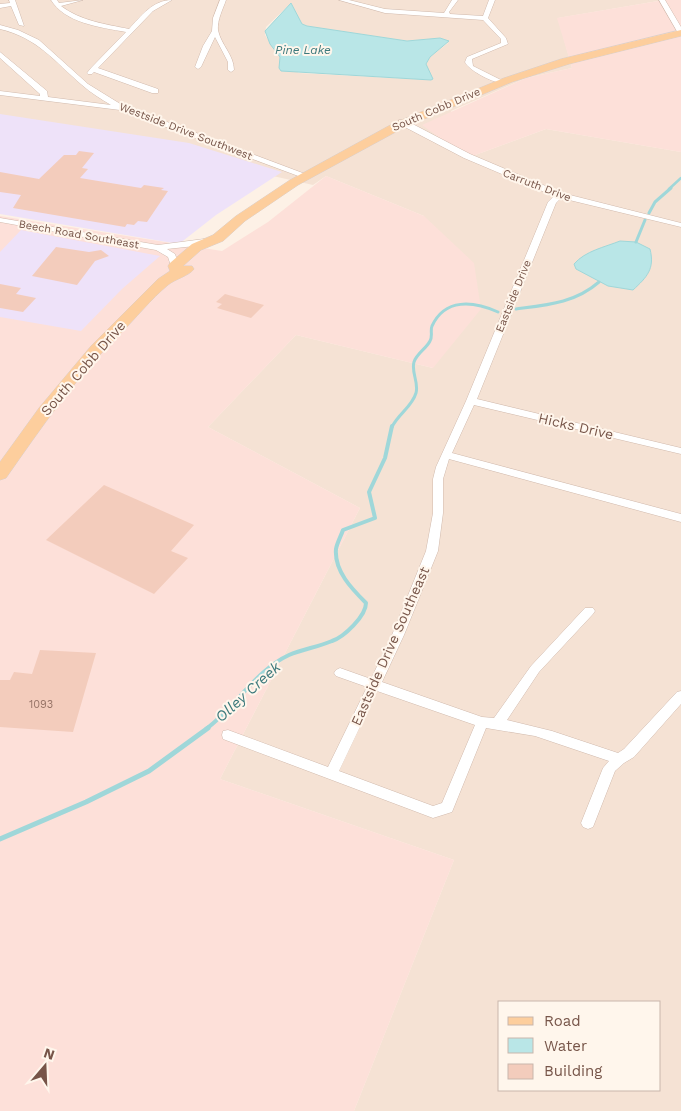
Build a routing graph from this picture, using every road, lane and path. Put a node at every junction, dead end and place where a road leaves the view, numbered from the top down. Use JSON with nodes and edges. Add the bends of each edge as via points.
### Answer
{"nodes":[{"id":1,"x":80,"y":0,"type":"edge"},
{"id":2,"x":169,"y":0,"type":"edge"},
{"id":3,"x":223,"y":0,"type":"edge"},
{"id":4,"x":342,"y":0,"type":"edge"},
{"id":5,"x":455,"y":0,"type":"edge"},
{"id":6,"x":492,"y":0,"type":"edge"},
{"id":7,"x":662,"y":0,"type":"edge"},
{"id":8,"x":13,"y":2,"type":"edge"},
{"id":9,"x":55,"y":2,"type":"edge"},
{"id":10,"x":0,"y":6,"type":"edge"},
{"id":11,"x":448,"y":15,"type":"junction"},
{"id":12,"x":485,"y":18,"type":"junction"},
{"id":13,"x":22,"y":25,"type":"dead end"},
{"id":14,"x":0,"y":27,"type":"edge"},
{"id":15,"x":130,"y":31,"type":"junction"},
{"id":16,"x":216,"y":31,"type":"junction"},
{"id":17,"x":681,"y":33,"type":"edge"},
{"id":18,"x":0,"y":54,"type":"edge"},
{"id":19,"x":198,"y":67,"type":"dead end"},
{"id":20,"x":93,"y":69,"type":"junction"},
{"id":21,"x":230,"y":70,"type":"dead end"},
{"id":22,"x":79,"y":79,"type":"junction"},
{"id":23,"x":501,"y":82,"type":"junction"},
{"id":24,"x":155,"y":91,"type":"dead end"},
{"id":25,"x":0,"y":93,"type":"edge"},
{"id":26,"x":44,"y":99,"type":"junction"},
{"id":27,"x":119,"y":107,"type":"junction"},
{"id":28,"x":402,"y":122,"type":"junction"},
{"id":29,"x":304,"y":175,"type":"junction"},
{"id":30,"x":559,"y":195,"type":"junction"},
{"id":31,"x":0,"y":220,"type":"edge"},
{"id":32,"x":681,"y":225,"type":"edge"},
{"id":33,"x":210,"y":241,"type":"junction"},
{"id":34,"x":158,"y":248,"type":"junction"},
{"id":35,"x":176,"y":269,"type":"junction"},
{"id":36,"x":471,"y":401,"type":"junction"},
{"id":37,"x":681,"y":451,"type":"edge"},
{"id":38,"x":446,"y":455,"type":"junction"},
{"id":39,"x":1,"y":471,"type":"edge"},
{"id":40,"x":681,"y":518,"type":"edge"},
{"id":41,"x":589,"y":611,"type":"dead end"},
{"id":42,"x":340,"y":673,"type":"dead end"},
{"id":43,"x":375,"y":685,"type":"junction"},
{"id":44,"x":681,"y":696,"type":"edge"},
{"id":45,"x":482,"y":722,"type":"junction"},
{"id":46,"x":498,"y":723,"type":"junction"},
{"id":47,"x":228,"y":735,"type":"dead end"},
{"id":48,"x":619,"y":759,"type":"junction"},
{"id":49,"x":331,"y":775,"type":"junction"},
{"id":50,"x":588,"y":823,"type":"dead end"}],
"edges":[{"from":1,"to":9,"type":"street"},
{"from":2,"to":15,"type":"street","via":[[151,10]]},
{"from":3,"to":16,"type":"street","via":[[216,18]]},
{"from":4,"to":11,"type":"street","via":[[385,12]]},
{"from":5,"to":11,"type":"street","via":[[446,12]]},
{"from":6,"to":12,"type":"street"},
{"from":7,"to":17,"type":"street"},
{"from":8,"to":10,"type":"street"},
{"from":8,"to":13,"type":"street"},
{"from":9,"to":15,"type":"street","via":[[73,16]]},
{"from":11,"to":12,"type":"street"},
{"from":12,"to":23,"type":"street","via":[[505,44],[470,58],[468,62],[470,67]]},
{"from":14,"to":22,"type":"street","name":"Westside Drive Southwest","via":[[32,38]]},
{"from":15,"to":20,"type":"street"},
{"from":16,"to":19,"type":"street"},
{"from":16,"to":21,"type":"street","via":[[231,62]]},
{"from":17,"to":23,"type":"main road","name":"South Cobb Drive","via":[[606,50]]},
{"from":18,"to":26,"type":"street","via":[[44,93]]},
{"from":20,"to":22,"type":"street"},
{"from":20,"to":24,"type":"street"},
{"from":22,"to":27,"type":"street","name":"Westside Drive Southwest"},
{"from":23,"to":28,"type":"main road","name":"South Cobb Drive"},
{"from":25,"to":26,"type":"street"},
{"from":26,"to":27,"type":"street","via":[[95,107]]},
{"from":27,"to":29,"type":"street","name":"Westside Drive Southwest"},
{"from":28,"to":29,"type":"main road","name":"South Cobb Drive"},
{"from":28,"to":30,"type":"street","name":"Carruth Drive","via":[[467,156]]},
{"from":29,"to":33,"type":"main road","name":"South Cobb Drive"},
{"from":30,"to":32,"type":"street","name":"Carruth Drive"},
{"from":30,"to":36,"type":"street","name":"Eastside Drive","via":[[552,202]]},
{"from":31,"to":34,"type":"street","name":"Beech Road Southeast"},
{"from":33,"to":34,"type":"street","name":"Beech Road Southeast"},
{"from":33,"to":35,"type":"main road","name":"South Cobb Drive","via":[[216,246],[186,270]]},
{"from":34,"to":35,"type":"street","name":"Beech Road Southeast","via":[[172,256]]},
{"from":35,"to":39,"type":"main road","name":"South Cobb Drive","via":[[83,364]]},
{"from":36,"to":37,"type":"street","name":"Hicks Drive"},
{"from":36,"to":38,"type":"street","name":"Eastside Drive Southeast"},
{"from":38,"to":40,"type":"street"},
{"from":38,"to":43,"type":"street","name":"Eastside Drive Southeast","via":[[438,479],[438,513],[432,551]]},
{"from":41,"to":46,"type":"street","via":[[536,669]]},
{"from":42,"to":43,"type":"street"},
{"from":43,"to":45,"type":"street"},
{"from":43,"to":49,"type":"street","name":"Eastside Drive Southeast"},
{"from":44,"to":48,"type":"street","via":[[629,753]]},
{"from":45,"to":46,"type":"street"},
{"from":45,"to":49,"type":"street","via":[[451,801],[441,811],[423,810]]},
{"from":46,"to":48,"type":"street"},
{"from":47,"to":49,"type":"street"},
{"from":48,"to":50,"type":"street","via":[[610,768]]}]}
